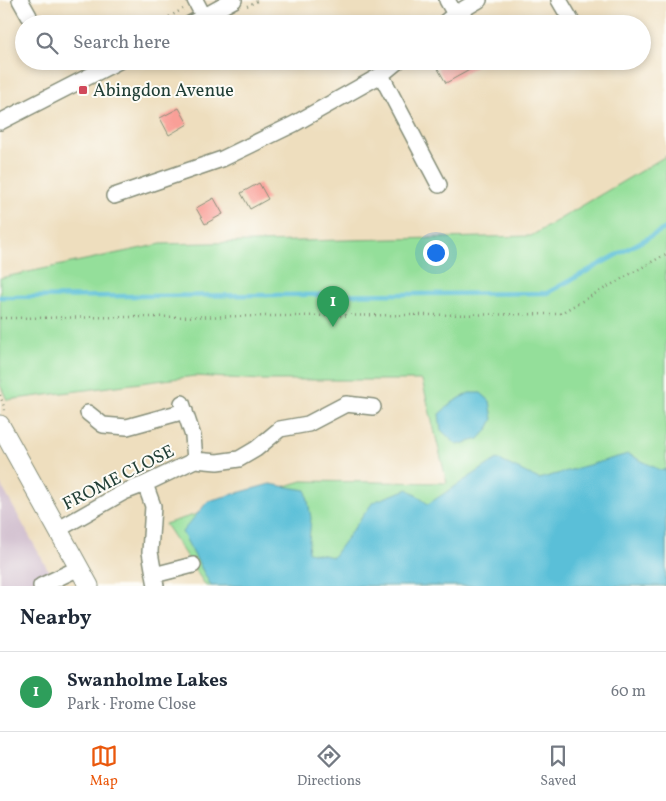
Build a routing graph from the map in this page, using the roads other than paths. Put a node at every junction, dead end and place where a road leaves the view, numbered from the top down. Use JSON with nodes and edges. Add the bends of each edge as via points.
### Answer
{"nodes":[{"id":1,"x":20,"y":0,"type":"edge"},
{"id":2,"x":195,"y":0,"type":"edge"},
{"id":3,"x":234,"y":0,"type":"edge"},
{"id":4,"x":447,"y":0,"type":"edge"},
{"id":5,"x":479,"y":0,"type":"edge"},
{"id":6,"x":559,"y":0,"type":"edge"},
{"id":7,"x":29,"y":15,"type":"edge"},
{"id":8,"x":196,"y":15,"type":"edge"},
{"id":9,"x":206,"y":15,"type":"edge"},
{"id":10,"x":449,"y":15,"type":"edge"},
{"id":11,"x":455,"y":15,"type":"edge"},
{"id":12,"x":568,"y":15,"type":"edge"},
{"id":13,"x":101,"y":70,"type":"edge"},
{"id":14,"x":388,"y":70,"type":"edge"},
{"id":15,"x":381,"y":76,"type":"junction"},
{"id":16,"x":0,"y":122,"type":"edge"},
{"id":17,"x":439,"y":185,"type":"dead end"},
{"id":18,"x":114,"y":196,"type":"dead end"},
{"id":19,"x":373,"y":407,"type":"dead end"},
{"id":20,"x":88,"y":413,"type":"dead end"},
{"id":21,"x":0,"y":425,"type":"edge"},
{"id":22,"x":195,"y":460,"type":"junction"},
{"id":23,"x":145,"y":484,"type":"junction"},
{"id":24,"x":59,"y":529,"type":"junction"},
{"id":25,"x":193,"y":565,"type":"dead end"},
{"id":26,"x":79,"y":568,"type":"junction"},
{"id":27,"x":155,"y":581,"type":"edge"},
{"id":28,"x":48,"y":584,"type":"edge"},
{"id":29,"x":89,"y":586,"type":"edge"}],
"edges":[{"from":1,"to":7,"type":"street"},
{"from":2,"to":8,"type":"street"},
{"from":3,"to":9,"type":"street"},
{"from":4,"to":10,"type":"street"},
{"from":5,"to":11,"type":"street"},
{"from":6,"to":12,"type":"street"},
{"from":13,"to":16,"type":"street"},
{"from":14,"to":15,"type":"street"},
{"from":15,"to":17,"type":"street"},
{"from":15,"to":18,"type":"street","via":[[294,124],[222,158]]},
{"from":19,"to":22,"type":"street","name":"FROME CLOSE","via":[[346,404],[308,424],[280,429],[239,460]]},
{"from":20,"to":22,"type":"street","name":"FROME CLOSE","via":[[103,425],[127,427],[183,407],[193,436]]},
{"from":21,"to":24,"type":"main road"},
{"from":22,"to":23,"type":"street","name":"FROME CLOSE"},
{"from":23,"to":24,"type":"street","name":"FROME CLOSE","via":[[124,492]]},
{"from":23,"to":27,"type":"street","via":[[154,506],[150,552]]},
{"from":24,"to":26,"type":"main road"},
{"from":25,"to":27,"type":"street"},
{"from":26,"to":28,"type":"street"},
{"from":26,"to":29,"type":"main road"}]}
